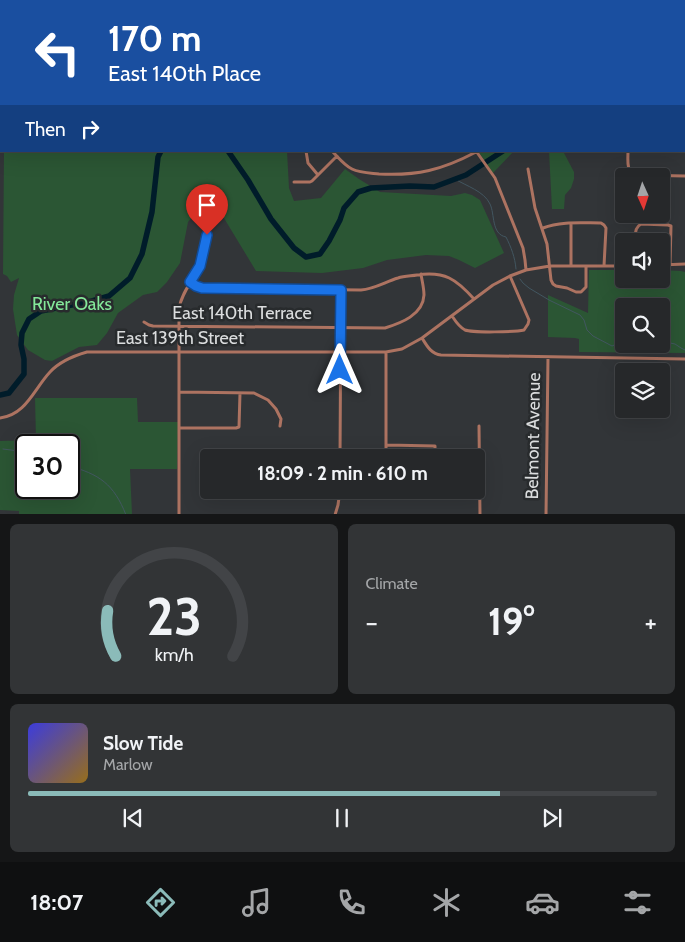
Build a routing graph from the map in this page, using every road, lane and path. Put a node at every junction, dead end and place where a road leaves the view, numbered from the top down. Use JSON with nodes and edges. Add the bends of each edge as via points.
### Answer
{"nodes":[{"id":1,"x":306,"y":152,"type":"edge"},
{"id":2,"x":333,"y":152,"type":"edge"},
{"id":3,"x":476,"y":152,"type":"edge"},
{"id":4,"x":628,"y":152,"type":"edge"},
{"id":5,"x":337,"y":156,"type":"junction"},
{"id":6,"x":528,"y":169,"type":"dead end"},
{"id":7,"x":318,"y":175,"type":"junction"},
{"id":8,"x":685,"y":176,"type":"edge"},
{"id":9,"x":294,"y":182,"type":"dead end"},
{"id":10,"x":571,"y":223,"type":"junction"},
{"id":11,"x":543,"y":228,"type":"junction"},
{"id":12,"x":636,"y":233,"type":"edge"},
{"id":13,"x":207,"y":235,"type":"dead end"},
{"id":14,"x":685,"y":264,"type":"edge"},
{"id":15,"x":670,"y":265,"type":"joint"},
{"id":16,"x":550,"y":266,"type":"junction"},
{"id":17,"x":571,"y":266,"type":"junction"},
{"id":18,"x":586,"y":266,"type":"junction"},
{"id":19,"x":604,"y":266,"type":"junction"},
{"id":20,"x":615,"y":266,"type":"edge"},
{"id":21,"x":526,"y":270,"type":"junction"},
{"id":22,"x":421,"y":274,"type":"junction"},
{"id":23,"x":510,"y":276,"type":"junction"},
{"id":24,"x":190,"y":282,"type":"junction"},
{"id":25,"x":341,"y":290,"type":"junction"},
{"id":26,"x":474,"y":299,"type":"junction"},
{"id":27,"x":452,"y":316,"type":"junction"},
{"id":28,"x":144,"y":322,"type":"dead end"},
{"id":29,"x":179,"y":326,"type":"junction"},
{"id":30,"x":341,"y":327,"type":"junction"},
{"id":31,"x":422,"y":338,"type":"junction"},
{"id":32,"x":179,"y":352,"type":"junction"},
{"id":33,"x":340,"y":352,"type":"junction"},
{"id":34,"x":386,"y":352,"type":"junction"},
{"id":35,"x":548,"y":357,"type":"junction"},
{"id":36,"x":685,"y":359,"type":"edge"},
{"id":37,"x":179,"y":392,"type":"junction"},
{"id":38,"x":240,"y":393,"type":"junction"},
{"id":39,"x":0,"y":418,"type":"edge"},
{"id":40,"x":280,"y":426,"type":"dead end"},
{"id":41,"x":479,"y":426,"type":"dead end"},
{"id":42,"x":179,"y":428,"type":"junction"},
{"id":43,"x":386,"y":445,"type":"junction"},
{"id":44,"x":340,"y":449,"type":"edge"},
{"id":45,"x":386,"y":449,"type":"edge"},
{"id":46,"x":435,"y":449,"type":"edge"},
{"id":47,"x":479,"y":449,"type":"edge"},
{"id":48,"x":339,"y":499,"type":"edge"},
{"id":49,"x":479,"y":499,"type":"edge"},
{"id":50,"x":179,"y":514,"type":"edge"},
{"id":51,"x":335,"y":514,"type":"edge"},
{"id":52,"x":480,"y":514,"type":"edge"},
{"id":53,"x":546,"y":514,"type":"edge"}],
"edges":[{"from":1,"to":7,"type":"street","via":[[308,163]]},
{"from":2,"to":5,"type":"street"},
{"from":3,"to":5,"type":"street","via":[[437,169],[414,174],[362,172],[352,169]]},
{"from":3,"to":21,"type":"street","via":[[495,178],[522,248]]},
{"from":4,"to":8,"type":"street","via":[[631,173]]},
{"from":5,"to":7,"type":"street"},
{"from":6,"to":11,"type":"street"},
{"from":7,"to":9,"type":"street","via":[[310,182]]},
{"from":10,"to":11,"type":"street"},
{"from":10,"to":17,"type":"street"},
{"from":10,"to":19,"type":"street","via":[[603,224],[606,228]]},
{"from":11,"to":16,"type":"street"},
{"from":12,"to":15,"type":"street","via":[[639,225],[669,225]]},
{"from":13,"to":24,"type":"street","via":[[200,266]]},
{"from":14,"to":15,"type":"street"},
{"from":16,"to":17,"type":"street","name":"East 139th Street"},
{"from":16,"to":18,"type":"street","via":[[553,284],[578,292],[586,287]]},
{"from":16,"to":21,"type":"street","name":"East 139th Street"},
{"from":17,"to":18,"type":"street","name":"East 139th Street"},
{"from":18,"to":19,"type":"street","name":"East 139th Street"},
{"from":19,"to":20,"type":"street","name":"East 139th Street"},
{"from":21,"to":23,"type":"street","name":"East 139th Street"},
{"from":22,"to":25,"type":"street","via":[[366,290]]},
{"from":22,"to":26,"type":"street","via":[[450,278]]},
{"from":22,"to":30,"type":"street","name":"East 140th Terrace","via":[[423,301],[407,320],[385,328]]},
{"from":23,"to":26,"type":"street","name":"East 139th Street"},
{"from":23,"to":27,"type":"street","via":[[529,320],[524,330],[469,331],[460,327]]},
{"from":24,"to":25,"type":"street","via":[[202,288]]},
{"from":24,"to":29,"type":"street","via":[[181,300]]},
{"from":25,"to":30,"type":"street"},
{"from":26,"to":27,"type":"street","name":"East 139th Street"},
{"from":27,"to":31,"type":"street","name":"East 139th Street"},
{"from":28,"to":29,"type":"street","name":"East 140th Terrace","via":[[153,326]]},
{"from":29,"to":30,"type":"street","name":"East 140th Terrace"},
{"from":29,"to":32,"type":"street"},
{"from":30,"to":33,"type":"street"},
{"from":31,"to":34,"type":"street","name":"East 139th Street","via":[[402,349]]},
{"from":31,"to":35,"type":"street","via":[[436,355]]},
{"from":32,"to":33,"type":"street","name":"East 139th Street"},
{"from":32,"to":37,"type":"street"},
{"from":32,"to":39,"type":"street","name":"East 139th Street","via":[[87,352],[72,357],[50,372],[17,412]]},
{"from":33,"to":34,"type":"street","name":"East 139th Street"},
{"from":33,"to":44,"type":"street"},
{"from":34,"to":43,"type":"street"},
{"from":35,"to":36,"type":"street"},
{"from":35,"to":53,"type":"street","name":"Belmont Avenue"},
{"from":37,"to":38,"type":"street"},
{"from":37,"to":42,"type":"street"},
{"from":38,"to":40,"type":"street","via":[[254,393],[268,400],[281,419]]},
{"from":38,"to":42,"type":"street","via":[[239,427]]},
{"from":41,"to":47,"type":"street"},
{"from":42,"to":50,"type":"street"},
{"from":43,"to":45,"type":"street"},
{"from":43,"to":46,"type":"street","via":[[435,446]]},
{"from":48,"to":51,"type":"street"},
{"from":49,"to":52,"type":"street"}]}
